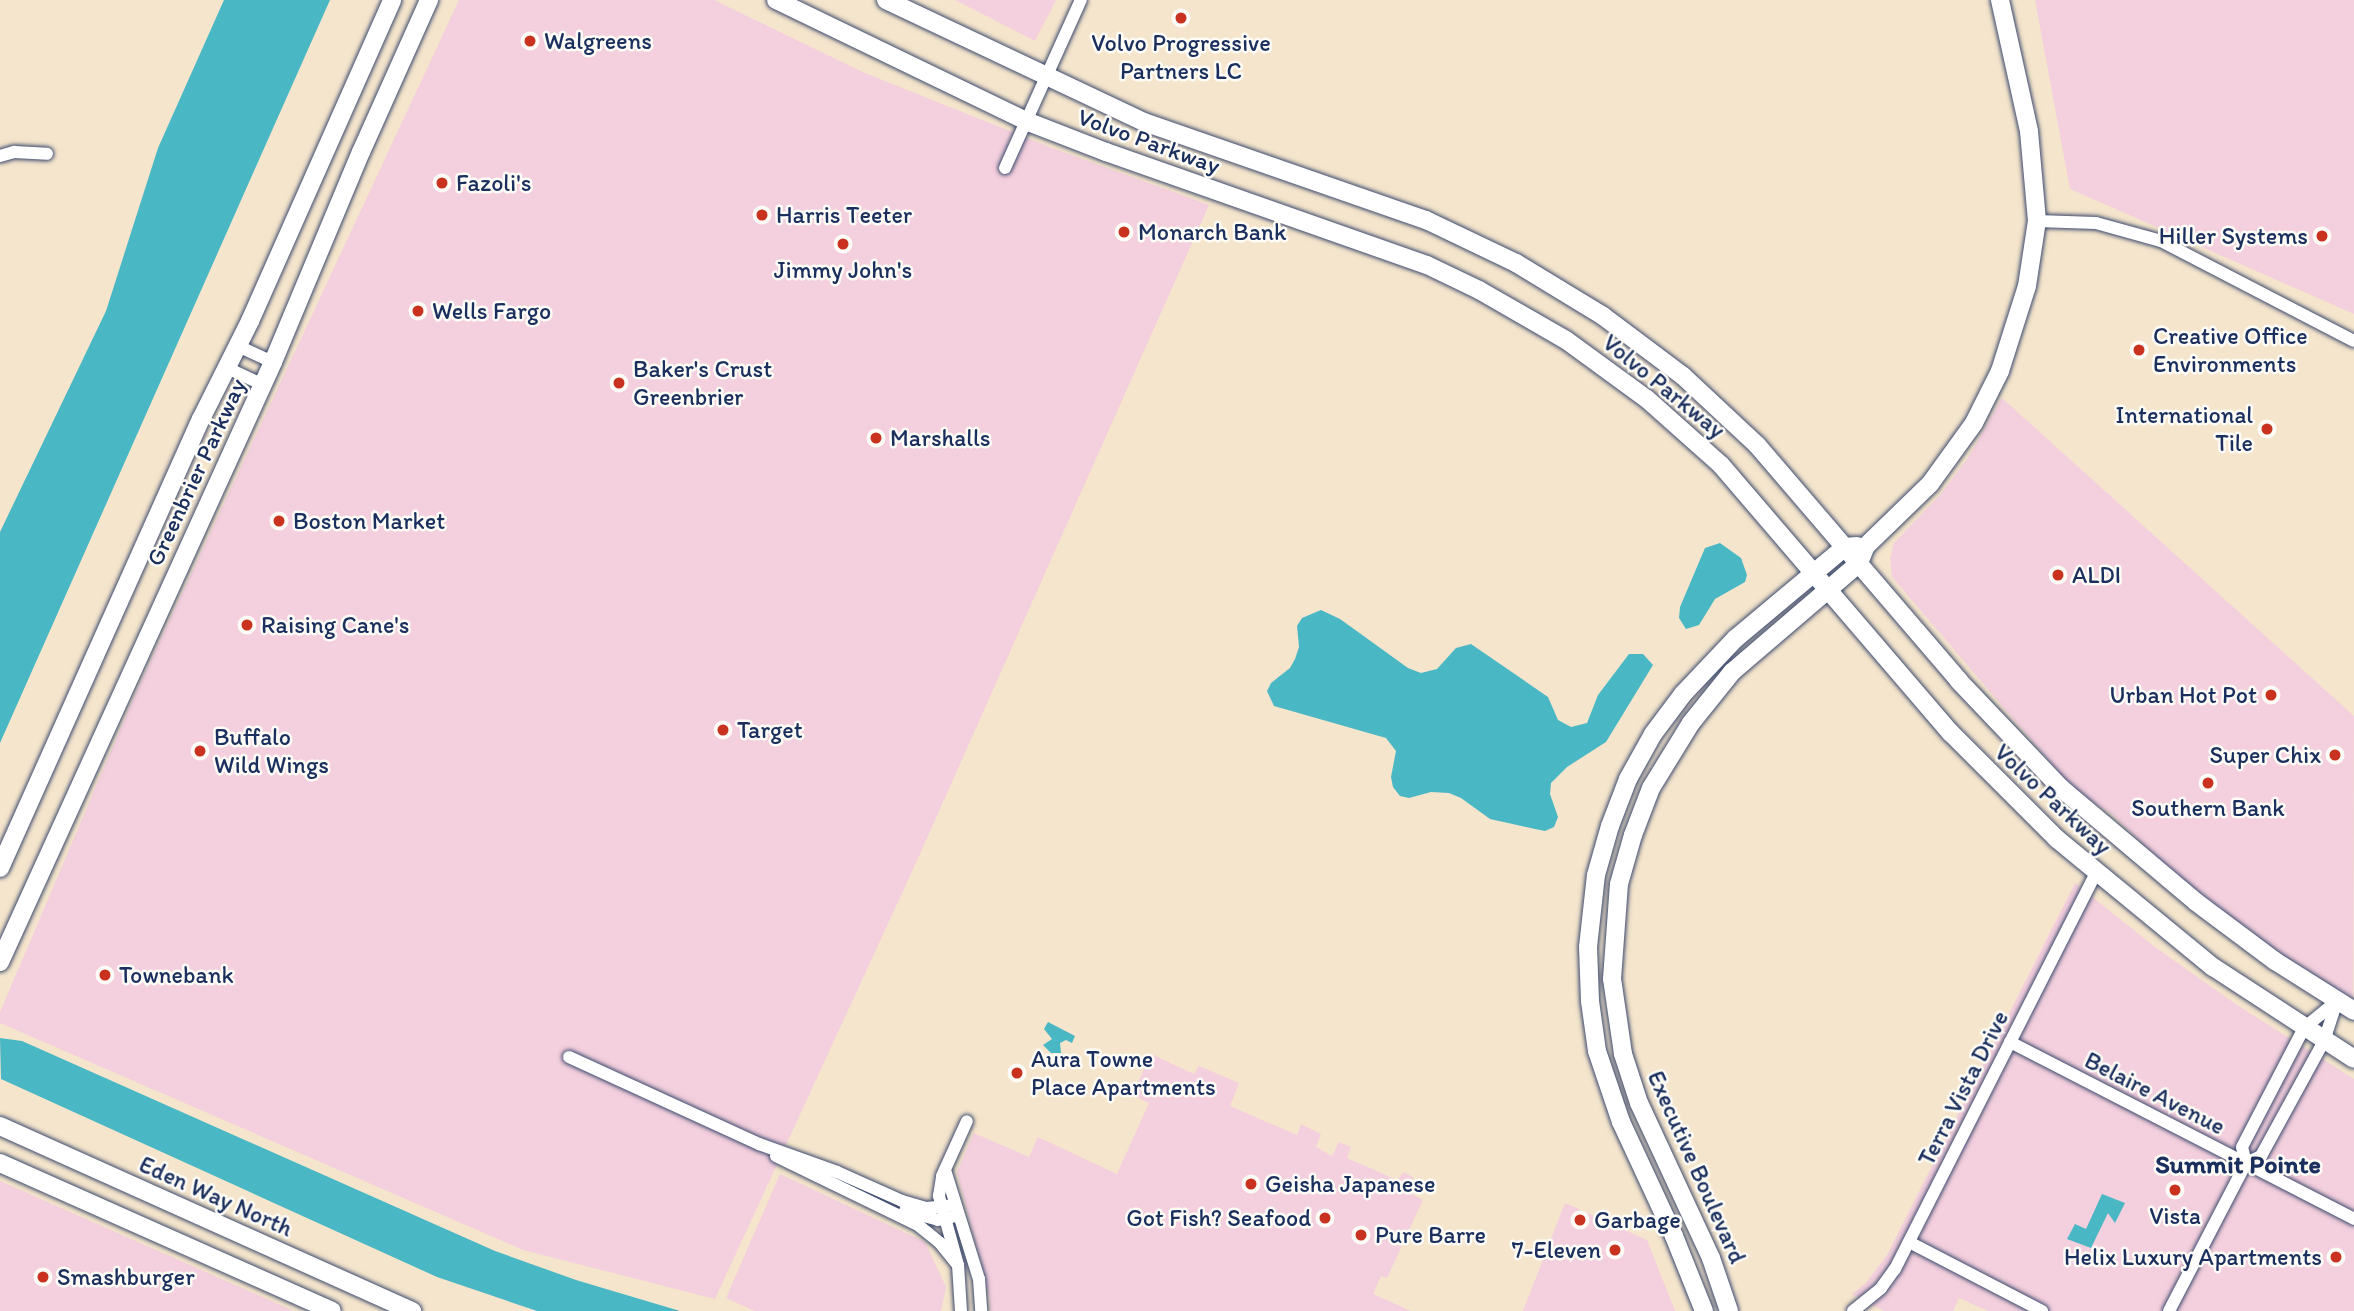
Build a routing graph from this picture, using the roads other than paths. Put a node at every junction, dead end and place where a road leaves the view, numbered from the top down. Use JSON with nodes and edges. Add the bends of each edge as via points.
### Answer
{"nodes":[{"id":1,"x":392,"y":0,"type":"edge"},
{"id":2,"x":429,"y":0,"type":"edge"},
{"id":3,"x":776,"y":0,"type":"edge"},
{"id":4,"x":886,"y":0,"type":"edge"},
{"id":5,"x":1081,"y":0,"type":"edge"},
{"id":6,"x":2000,"y":0,"type":"edge"},
{"id":7,"x":1046,"y":77,"type":"junction"},
{"id":8,"x":1026,"y":121,"type":"junction"},
{"id":9,"x":47,"y":154,"type":"dead end"},
{"id":10,"x":0,"y":156,"type":"edge"},
{"id":11,"x":1005,"y":168,"type":"dead end"},
{"id":12,"x":2037,"y":221,"type":"junction"},
{"id":13,"x":2354,"y":341,"type":"edge"},
{"id":14,"x":238,"y":346,"type":"junction"},
{"id":15,"x":273,"y":362,"type":"junction"},
{"id":16,"x":227,"y":368,"type":"junction"},
{"id":17,"x":263,"y":385,"type":"junction"},
{"id":18,"x":1866,"y":546,"type":"junction"},
{"id":19,"x":1845,"y":547,"type":"junction"},
{"id":20,"x":1859,"y":563,"type":"junction"},
{"id":21,"x":1814,"y":573,"type":"junction"},
{"id":22,"x":1827,"y":589,"type":"junction"},
{"id":23,"x":0,"y":868,"type":"edge"},
{"id":24,"x":2096,"y":873,"type":"junction"},
{"id":25,"x":0,"y":962,"type":"edge"},
{"id":26,"x":2337,"y":1001,"type":"junction"},
{"id":27,"x":2354,"y":1011,"type":"edge"},
{"id":28,"x":2304,"y":1028,"type":"junction"},
{"id":29,"x":2324,"y":1041,"type":"junction"},
{"id":30,"x":2010,"y":1042,"type":"junction"},
{"id":31,"x":569,"y":1057,"type":"dead end"},
{"id":32,"x":2354,"y":1059,"type":"edge"},
{"id":33,"x":967,"y":1121,"type":"dead end"},
{"id":34,"x":0,"y":1126,"type":"edge"},
{"id":35,"x":759,"y":1144,"type":"junction"},
{"id":36,"x":0,"y":1163,"type":"edge"},
{"id":37,"x":2246,"y":1163,"type":"junction"},
{"id":38,"x":839,"y":1189,"type":"junction"},
{"id":39,"x":950,"y":1211,"type":"junction"},
{"id":40,"x":2354,"y":1219,"type":"edge"},
{"id":41,"x":1909,"y":1242,"type":"junction"},
{"id":42,"x":1683,"y":1256,"type":"junction"},
{"id":43,"x":958,"y":1265,"type":"junction"},
{"id":44,"x":332,"y":1311,"type":"edge"},
{"id":45,"x":412,"y":1311,"type":"edge"},
{"id":46,"x":961,"y":1311,"type":"edge"},
{"id":47,"x":981,"y":1311,"type":"edge"},
{"id":48,"x":1692,"y":1311,"type":"edge"},
{"id":49,"x":1704,"y":1311,"type":"edge"},
{"id":50,"x":1730,"y":1311,"type":"edge"},
{"id":51,"x":1853,"y":1311,"type":"edge"},
{"id":52,"x":2042,"y":1311,"type":"edge"},
{"id":53,"x":2169,"y":1311,"type":"edge"}],
"edges":[{"from":1,"to":14,"type":"main road","name":"Greenbrier Parkway"},
{"from":2,"to":15,"type":"main road","name":"Greenbrier Parkway"},
{"from":3,"to":8,"type":"main road","name":"Volvo Parkway"},
{"from":4,"to":7,"type":"main road","name":"Volvo Parkway"},
{"from":5,"to":7,"type":"street"},
{"from":6,"to":12,"type":"main road","name":"Executive Boulevard","via":[[2029,131]]},
{"from":7,"to":8,"type":"street"},
{"from":7,"to":19,"type":"main road","name":"Volvo Parkway","via":[[1155,126],[1426,220],[1550,282],[1644,345],[1721,410],[1790,481]]},
{"from":8,"to":11,"type":"street"},
{"from":8,"to":21,"type":"main road","name":"Volvo Parkway","via":[[1399,254],[1524,314],[1607,368],[1684,431],[1755,502]]},
{"from":9,"to":10,"type":"street"},
{"from":12,"to":13,"type":"street","via":[[2096,223],[2151,237]]},
{"from":12,"to":18,"type":"main road","name":"Executive Boulevard","via":[[2014,336],[1986,402],[1930,485]]},
{"from":14,"to":15,"type":"street"},
{"from":14,"to":16,"type":"main road","name":"Greenbrier Parkway"},
{"from":15,"to":17,"type":"main road","name":"Greenbrier Parkway"},
{"from":16,"to":17,"type":"street"},
{"from":16,"to":23,"type":"main road","name":"Greenbrier Parkway"},
{"from":17,"to":25,"type":"main road","name":"Greenbrier Parkway"},
{"from":18,"to":19,"type":"main road"},
{"from":18,"to":20,"type":"main road","name":"Executive Boulevard"},
{"from":19,"to":20,"type":"main road","name":"Volvo Parkway"},
{"from":19,"to":21,"type":"main road","name":"Executive Boulevard"},
{"from":20,"to":22,"type":"main road","name":"Executive Boulevard"},
{"from":20,"to":26,"type":"main road","name":"Volvo Parkway","via":[[1984,709],[2086,810],[2235,932]]},
{"from":21,"to":22,"type":"main road","name":"Volvo Parkway"},
{"from":21,"to":42,"type":"main road","name":"Executive Boulevard","via":[[1717,656],[1667,713],[1628,779],[1596,875],[1588,947],[1597,1051],[1621,1122]]},
{"from":22,"to":24,"type":"main road","name":"Volvo Parkway","via":[[1965,748]]},
{"from":22,"to":50,"type":"main road","name":"Executive Boulevard","via":[[1732,672],[1676,743],[1641,811],[1616,904],[1612,979],[1630,1079],[1711,1258]]},
{"from":24,"to":28,"type":"main road","name":"Volvo Parkway","via":[[2213,967]]},
{"from":24,"to":30,"type":"street","name":"Terra Vista Drive"},
{"from":26,"to":27,"type":"main road","name":"Volvo Parkway"},
{"from":26,"to":28,"type":"street"},
{"from":26,"to":29,"type":"street"},
{"from":28,"to":29,"type":"main road","name":"Volvo Parkway"},
{"from":28,"to":37,"type":"street","via":[[2242,1147]]},
{"from":29,"to":32,"type":"main road","name":"Volvo Parkway"},
{"from":29,"to":37,"type":"street","via":[[2262,1156]]},
{"from":30,"to":37,"type":"street","name":"Belaire Avenue"},
{"from":30,"to":41,"type":"street","name":"Terra Vista Drive"},
{"from":31,"to":35,"type":"street"},
{"from":33,"to":39,"type":"street","via":[[940,1184]]},
{"from":34,"to":45,"type":"main road","name":"Eden Way North"},
{"from":35,"to":38,"type":"street"},
{"from":35,"to":39,"type":"street","via":[[914,1205]]},
{"from":36,"to":44,"type":"main road"},
{"from":37,"to":40,"type":"street","name":"Belaire Avenue"},
{"from":37,"to":53,"type":"street"},
{"from":38,"to":39,"type":"street","via":[[870,1195],[925,1218]]},
{"from":38,"to":43,"type":"street","via":[[918,1225]]},
{"from":39,"to":43,"type":"street"},
{"from":39,"to":47,"type":"street","via":[[979,1279]]},
{"from":41,"to":51,"type":"street","name":"Terra Vista Drive","via":[[1881,1288]]},
{"from":41,"to":52,"type":"street"},
{"from":42,"to":48,"type":"main road"},
{"from":42,"to":49,"type":"main road","name":"Executive Boulevard"},
{"from":43,"to":46,"type":"street"}]}
